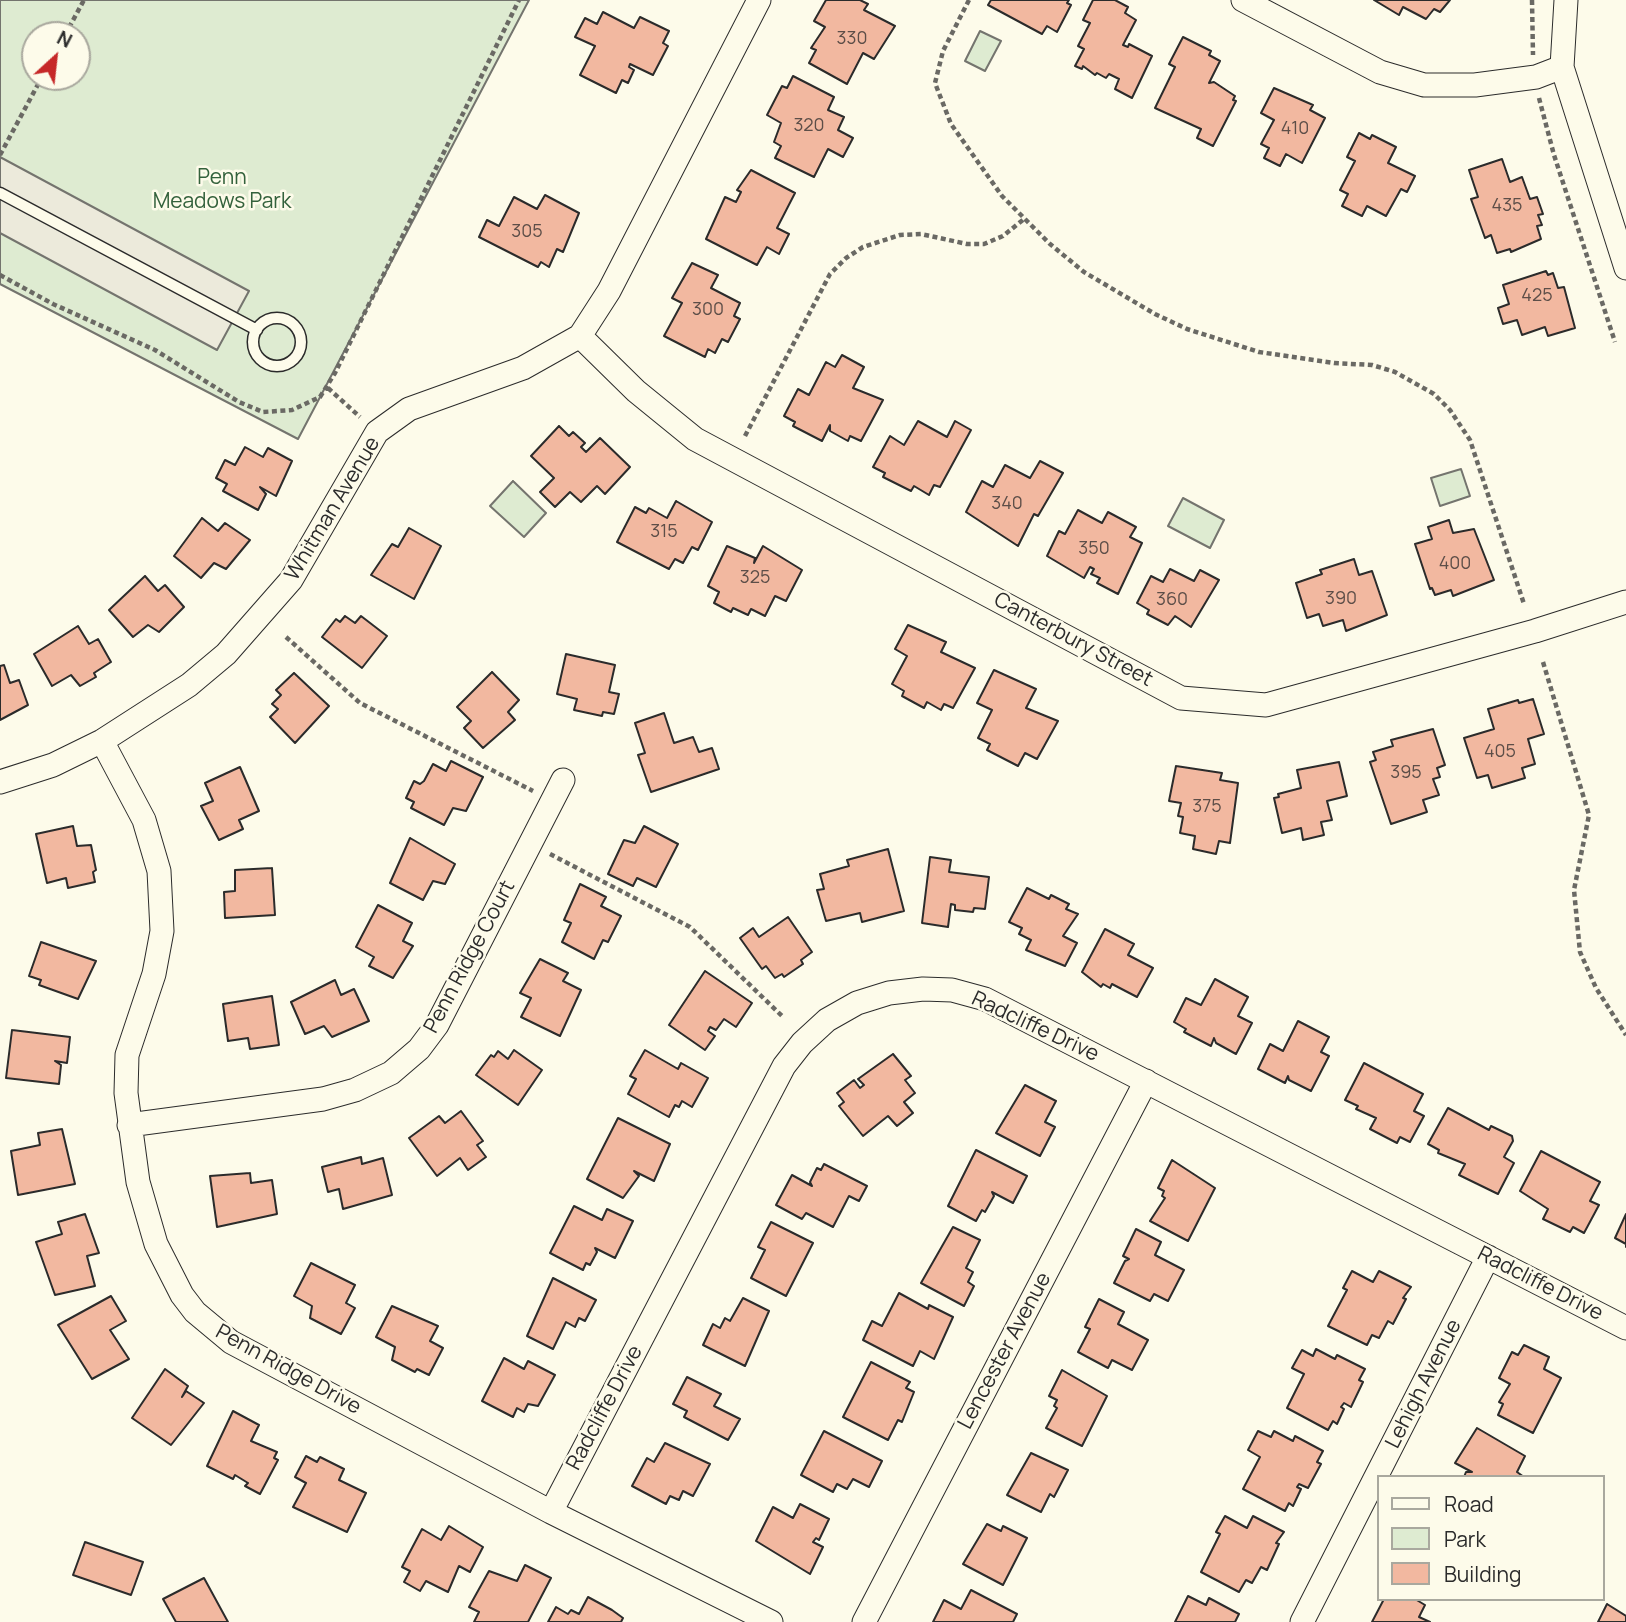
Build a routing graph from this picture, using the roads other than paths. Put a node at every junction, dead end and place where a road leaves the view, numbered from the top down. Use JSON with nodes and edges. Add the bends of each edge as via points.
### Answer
{"nodes":[{"id":1,"x":759,"y":0,"type":"edge"},
{"id":2,"x":1243,"y":0,"type":"edge"},
{"id":3,"x":1566,"y":0,"type":"edge"},
{"id":4,"x":1562,"y":67,"type":"junction"},
{"id":5,"x":0,"y":192,"type":"edge"},
{"id":6,"x":1626,"y":268,"type":"edge"},
{"id":7,"x":257,"y":330,"type":"junction"},
{"id":8,"x":580,"y":336,"type":"junction"},
{"id":9,"x":1626,"y":602,"type":"edge"},
{"id":10,"x":102,"y":741,"type":"junction"},
{"id":11,"x":0,"y":782,"type":"edge"},
{"id":12,"x":559,"y":790,"type":"road end"},
{"id":13,"x":1146,"y":1081,"type":"junction"},
{"id":14,"x":129,"y":1125,"type":"junction"},
{"id":15,"x":1489,"y":1257,"type":"junction"},
{"id":16,"x":1626,"y":1328,"type":"edge"},
{"id":17,"x":551,"y":1512,"type":"junction"},
{"id":18,"x":771,"y":1622,"type":"edge"},
{"id":19,"x":864,"y":1622,"type":"edge"},
{"id":20,"x":1303,"y":1622,"type":"edge"}],
"edges":[{"from":1,"to":8,"type":"street","name":"Whitman Avenue","via":[[609,291]]},
{"from":2,"to":4,"type":"street","via":[[1380,72],[1424,85],[1452,87],[1536,77]]},
{"from":3,"to":4,"type":"street"},
{"from":4,"to":6,"type":"street"},
{"from":5,"to":7,"type":"lane"},
{"from":7,"to":7,"type":"lane","via":[[253,348],[265,363],[283,366],[297,355],[300,337],[289,322],[271,319]]},
{"from":8,"to":9,"type":"street","name":"Canterbury Street","via":[[636,391],[695,439],[1181,698],[1266,705]]},
{"from":8,"to":10,"type":"street","name":"Whitman Avenue","via":[[523,368],[410,409],[377,432],[315,544],[261,616],[189,685]]},
{"from":10,"to":11,"type":"street","name":"Whitman Avenue","via":[[53,765]]},
{"from":10,"to":14,"type":"street","name":"Penn Ridge Drive","via":[[152,838],[163,908],[154,974],[127,1055]]},
{"from":12,"to":14,"type":"street","name":"Penn Ridge Court","via":[[437,1025],[419,1049],[391,1073],[323,1099]]},
{"from":13,"to":15,"type":"street","name":"Radcliffe Drive"},
{"from":13,"to":17,"type":"street","name":"Radcliffe Drive","via":[[1011,1011],[952,990],[889,993],[857,1003],[827,1020],[784,1066]]},
{"from":13,"to":19,"type":"street","name":"Lencester Avenue"},
{"from":14,"to":17,"type":"street","name":"Penn Ridge Drive","via":[[138,1182],[156,1244],[182,1295],[203,1320],[231,1342]]},
{"from":15,"to":16,"type":"street","name":"Radcliffe Drive"},
{"from":15,"to":20,"type":"street","name":"Lehigh Avenue"},
{"from":17,"to":18,"type":"street","name":"Penn Ridge Drive"}]}
